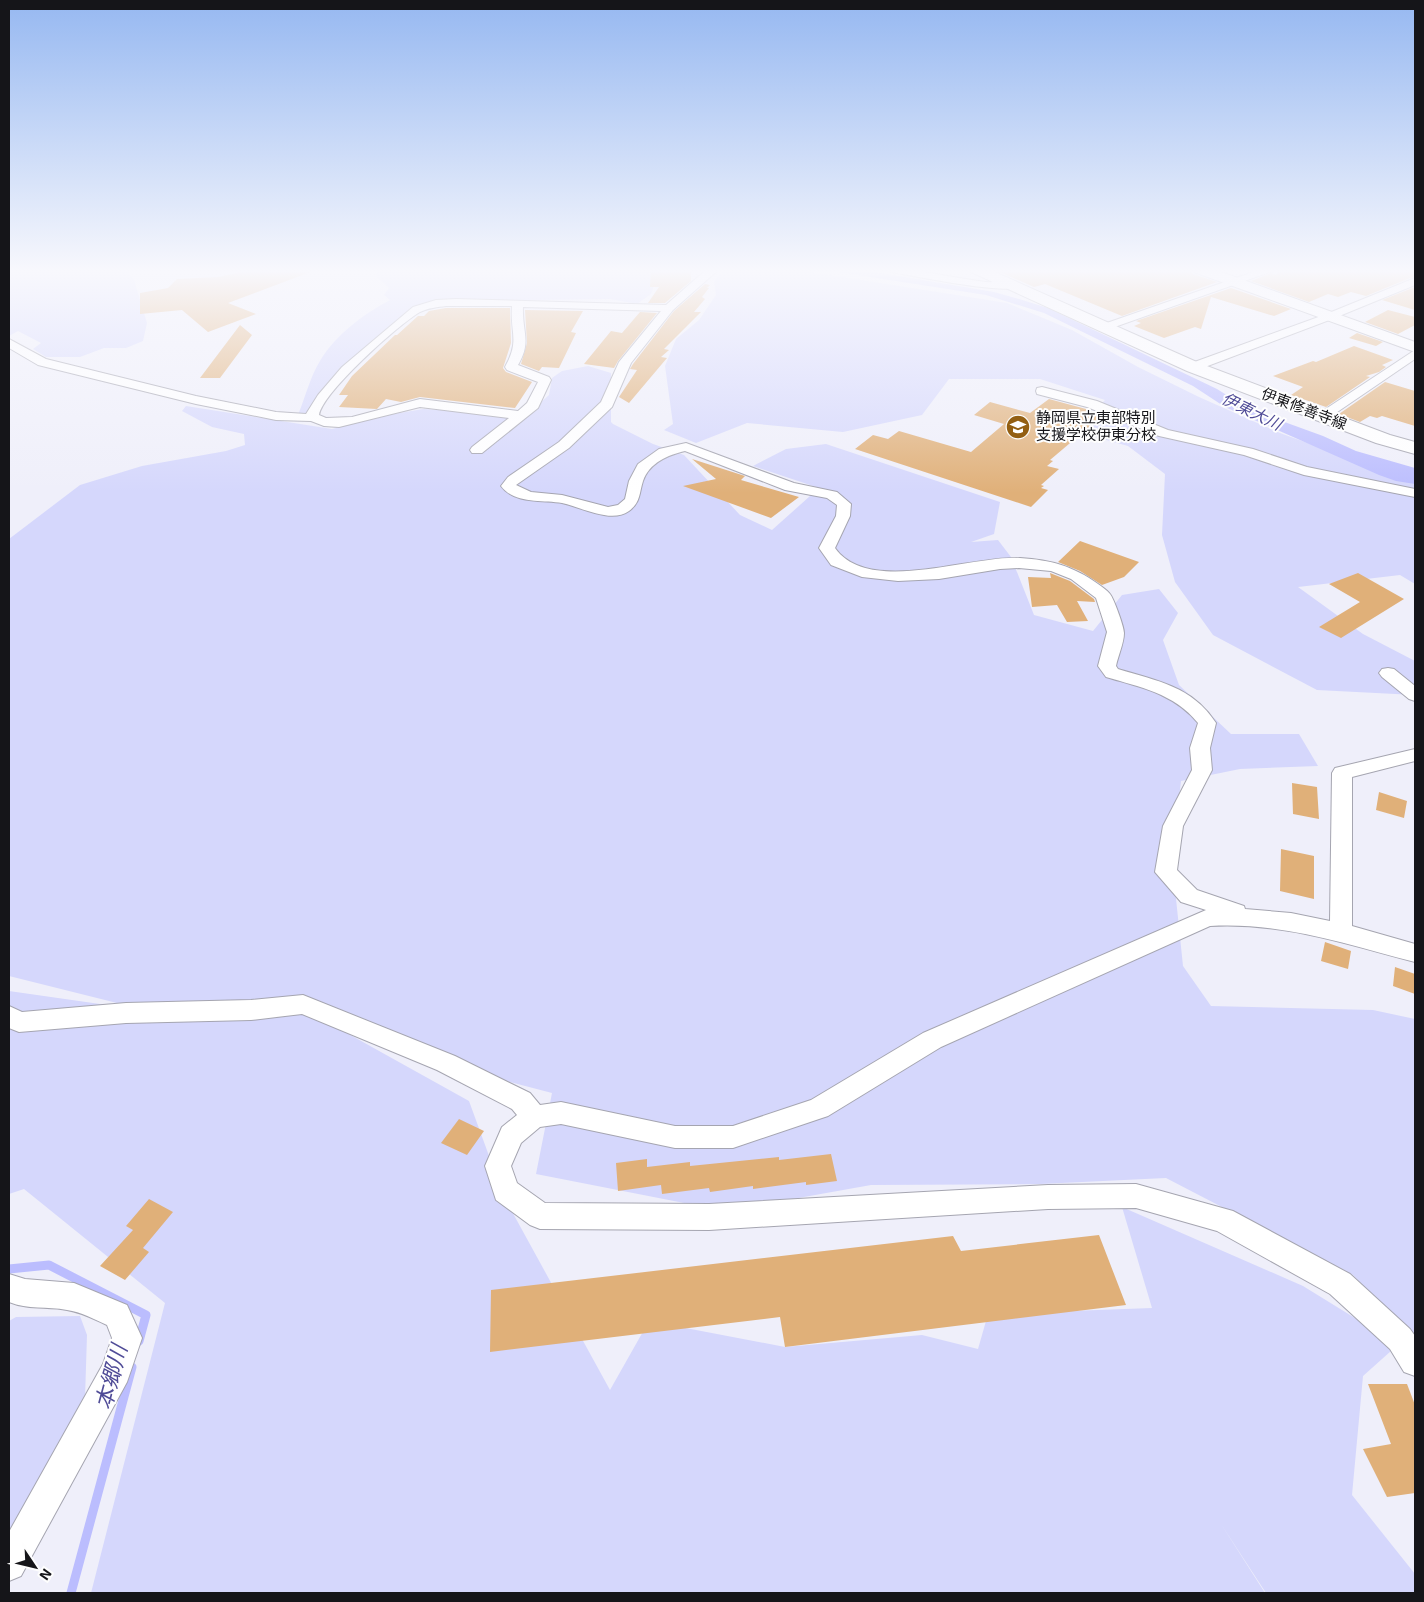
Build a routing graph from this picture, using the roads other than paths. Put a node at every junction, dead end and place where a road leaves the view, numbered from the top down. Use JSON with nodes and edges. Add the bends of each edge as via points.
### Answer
{"nodes":[{"id":1,"x":10,"y":344,"type":"edge"},
{"id":2,"x":378,"y":344,"type":"edge"},
{"id":3,"x":521,"y":344,"type":"edge"},
{"id":4,"x":640,"y":344,"type":"edge"},
{"id":5,"x":1141,"y":344,"type":"edge"},
{"id":6,"x":1256,"y":344,"type":"edge"},
{"id":7,"x":1415,"y":354,"type":"edge"},
{"id":8,"x":1193,"y":367,"type":"junction"},
{"id":9,"x":1042,"y":391,"type":"dead end"},
{"id":10,"x":519,"y":415,"type":"junction"},
{"id":11,"x":1322,"y":416,"type":"junction"},
{"id":12,"x":307,"y":418,"type":"dead end"},
{"id":13,"x":1415,"y":448,"type":"edge"},
{"id":14,"x":477,"y":450,"type":"dead end"},
{"id":15,"x":1415,"y":493,"type":"edge"},
{"id":16,"x":1388,"y":673,"type":"dead end"},
{"id":17,"x":1415,"y":695,"type":"edge"},
{"id":18,"x":1415,"y":755,"type":"edge"},
{"id":19,"x":1251,"y":917,"type":"junction"},
{"id":20,"x":1341,"y":932,"type":"junction"},
{"id":21,"x":1415,"y":954,"type":"edge"},
{"id":22,"x":9,"y":1016,"type":"edge"},
{"id":23,"x":534,"y":1117,"type":"junction"},
{"id":24,"x":9,"y":1288,"type":"edge"},
{"id":25,"x":1415,"y":1361,"type":"edge"},
{"id":26,"x":9,"y":1564,"type":"edge"}],
"edges":[{"from":1,"to":12,"type":"street","via":[[42,362],[196,400],[276,416]]},
{"from":2,"to":10,"type":"street","via":[[336,380],[312,413],[313,417],[339,423],[420,403]]},
{"from":3,"to":10,"type":"street","via":[[511,366],[545,380],[533,405]]},
{"from":4,"to":19,"type":"street","via":[[625,362],[607,404],[564,445],[508,486],[530,496],[562,499],[608,511],[622,509],[632,500],[643,467],[664,452],[686,447],[790,487],[832,495],[844,504],[844,516],[827,548],[837,562],[862,572],[898,576],[939,574],[1019,563],[1054,567],[1077,576],[1103,596],[1113,623],[1116,632],[1107,666],[1112,673],[1151,683],[1173,694],[1202,715],[1207,723],[1200,748],[1202,770],[1173,826],[1166,872],[1189,896]]},
{"from":5,"to":8,"type":"main road","name":"伊東修善寺線"},
{"from":6,"to":8,"type":"street"},
{"from":7,"to":11,"type":"street"},
{"from":8,"to":11,"type":"main road","name":"伊東修善寺線"},
{"from":9,"to":15,"type":"street","via":[[1092,404],[1164,433],[1248,452],[1304,471]]},
{"from":10,"to":14,"type":"street"},
{"from":11,"to":13,"type":"main road","name":"伊東修善寺線"},
{"from":16,"to":17,"type":"street"},
{"from":18,"to":20,"type":"street","via":[[1342,773]]},
{"from":19,"to":20,"type":"street"},
{"from":19,"to":23,"type":"street","via":[[1199,921],[932,1040],[820,1108],[733,1137],[675,1137],[561,1113]]},
{"from":20,"to":21,"type":"street"},
{"from":22,"to":23,"type":"street","via":[[19,1022],[126,1013],[251,1010],[303,1004],[446,1063],[521,1101]]},
{"from":23,"to":25,"type":"street","via":[[511,1135],[498,1166],[506,1191],[540,1216],[709,1216],[1048,1197],[1136,1196],[1223,1220],[1340,1284],[1400,1339]]},
{"from":24,"to":26,"type":"street","via":[[36,1295],[73,1296],[117,1315],[127,1338],[116,1371]]}]}
